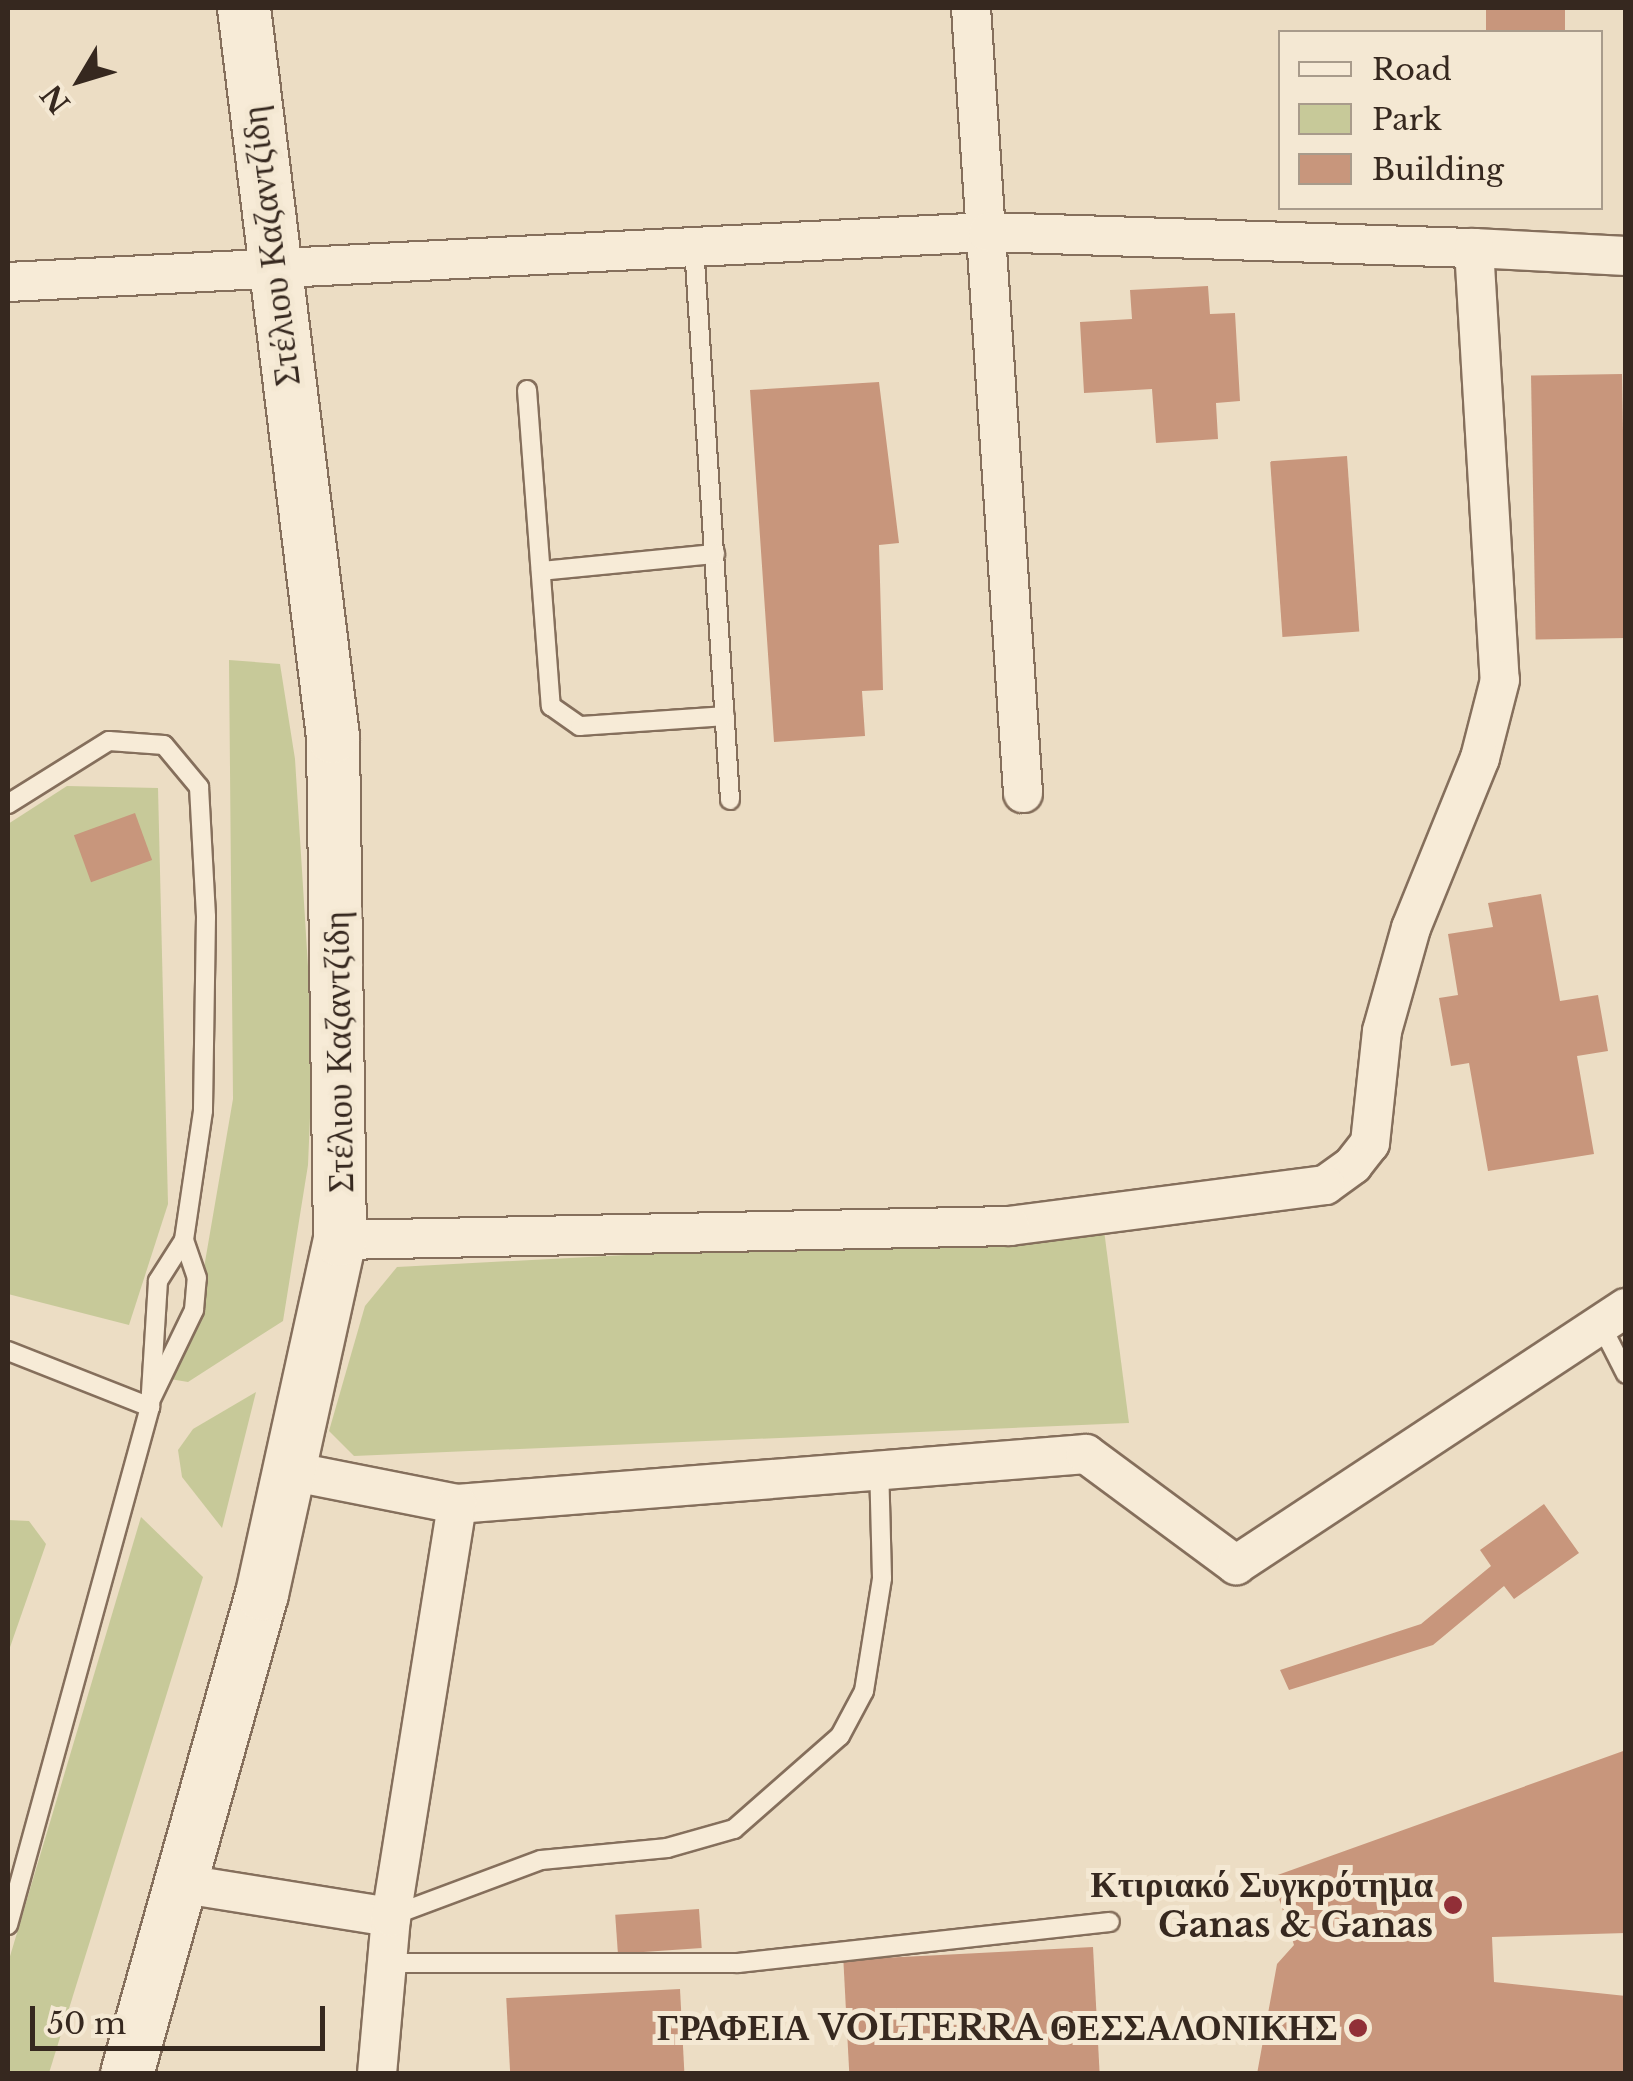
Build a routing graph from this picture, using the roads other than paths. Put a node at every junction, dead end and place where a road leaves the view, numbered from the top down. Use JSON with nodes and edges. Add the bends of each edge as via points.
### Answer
{"nodes":[{"id":1,"x":244,"y":8,"type":"edge"},
{"id":2,"x":971,"y":8,"type":"edge"},
{"id":3,"x":988,"y":232,"type":"junction"},
{"id":4,"x":694,"y":245,"type":"junction"},
{"id":5,"x":1474,"y":248,"type":"junction"},
{"id":6,"x":1626,"y":256,"type":"edge"},
{"id":7,"x":272,"y":266,"type":"junction"},
{"id":8,"x":8,"y":282,"type":"edge"},
{"id":9,"x":527,"y":390,"type":"dead end"},
{"id":10,"x":715,"y":554,"type":"junction"},
{"id":11,"x":541,"y":571,"type":"junction"},
{"id":12,"x":726,"y":716,"type":"junction"},
{"id":13,"x":1023,"y":793,"type":"dead end"},
{"id":14,"x":730,"y":800,"type":"dead end"},
{"id":15,"x":8,"y":804,"type":"edge"},
{"id":16,"x":184,"y":1240,"type":"junction"},
{"id":17,"x":340,"y":1240,"type":"junction"},
{"id":18,"x":1613,"y":1316,"type":"edge"},
{"id":19,"x":8,"y":1351,"type":"edge"},
{"id":20,"x":1626,"y":1374,"type":"edge"},
{"id":21,"x":151,"y":1402,"type":"junction"},
{"id":22,"x":879,"y":1465,"type":"junction"},
{"id":23,"x":285,"y":1470,"type":"junction"},
{"id":24,"x":457,"y":1504,"type":"junction"},
{"id":25,"x":184,"y":1884,"type":"junction"},
{"id":26,"x":390,"y":1916,"type":"junction"},
{"id":27,"x":1110,"y":1922,"type":"dead end"},
{"id":28,"x":8,"y":1925,"type":"edge"},
{"id":29,"x":386,"y":1963,"type":"junction"},
{"id":30,"x":128,"y":2074,"type":"edge"},
{"id":31,"x":377,"y":2074,"type":"edge"}],
"edges":[{"from":1,"to":7,"type":"main road","name":"Στέλιου Καζαντζίδη"},
{"from":2,"to":3,"type":"street"},
{"from":3,"to":4,"type":"street"},
{"from":3,"to":5,"type":"street"},
{"from":3,"to":13,"type":"street"},
{"from":4,"to":7,"type":"street"},
{"from":4,"to":10,"type":"lane"},
{"from":5,"to":6,"type":"street"},
{"from":5,"to":17,"type":"street","via":[[1500,680],[1480,758],[1410,928],[1382,1031],[1370,1144],[1353,1165],[1325,1184],[1010,1226]]},
{"from":7,"to":8,"type":"street"},
{"from":7,"to":17,"type":"main road","name":"Στέλιου Καζαντζίδη","via":[[333,738]]},
{"from":9,"to":11,"type":"lane"},
{"from":10,"to":11,"type":"lane"},
{"from":10,"to":12,"type":"lane"},
{"from":11,"to":12,"type":"lane","via":[[552,706],[563,721]]},
{"from":12,"to":14,"type":"lane"},
{"from":15,"to":16,"type":"lane","via":[[108,741],[164,746],[200,787],[204,1111]]},
{"from":16,"to":21,"type":"lane","via":[[157,1288]]},
{"from":16,"to":21,"type":"lane","via":[[197,1278],[194,1310]]},
{"from":17,"to":23,"type":"main road","name":"Στέλιου Καζαντζίδη"},
{"from":18,"to":20,"type":"lane"},
{"from":18,"to":22,"type":"street","via":[[1250,1563],[1224,1560],[1114,1466],[1086,1454]]},
{"from":19,"to":21,"type":"lane"},
{"from":21,"to":28,"type":"lane"},
{"from":22,"to":24,"type":"street"},
{"from":22,"to":26,"type":"lane","via":[[882,1578],[864,1691],[840,1736],[734,1828],[667,1848],[541,1860]]},
{"from":23,"to":24,"type":"street"},
{"from":23,"to":25,"type":"main road","name":"Στέλιου Καζαντζίδη"},
{"from":24,"to":26,"type":"street"},
{"from":25,"to":26,"type":"street"},
{"from":25,"to":30,"type":"main road","name":"Στέλιου Καζαντζίδη"},
{"from":26,"to":29,"type":"street"},
{"from":27,"to":29,"type":"lane","via":[[738,1964]]},
{"from":29,"to":31,"type":"street"}]}
